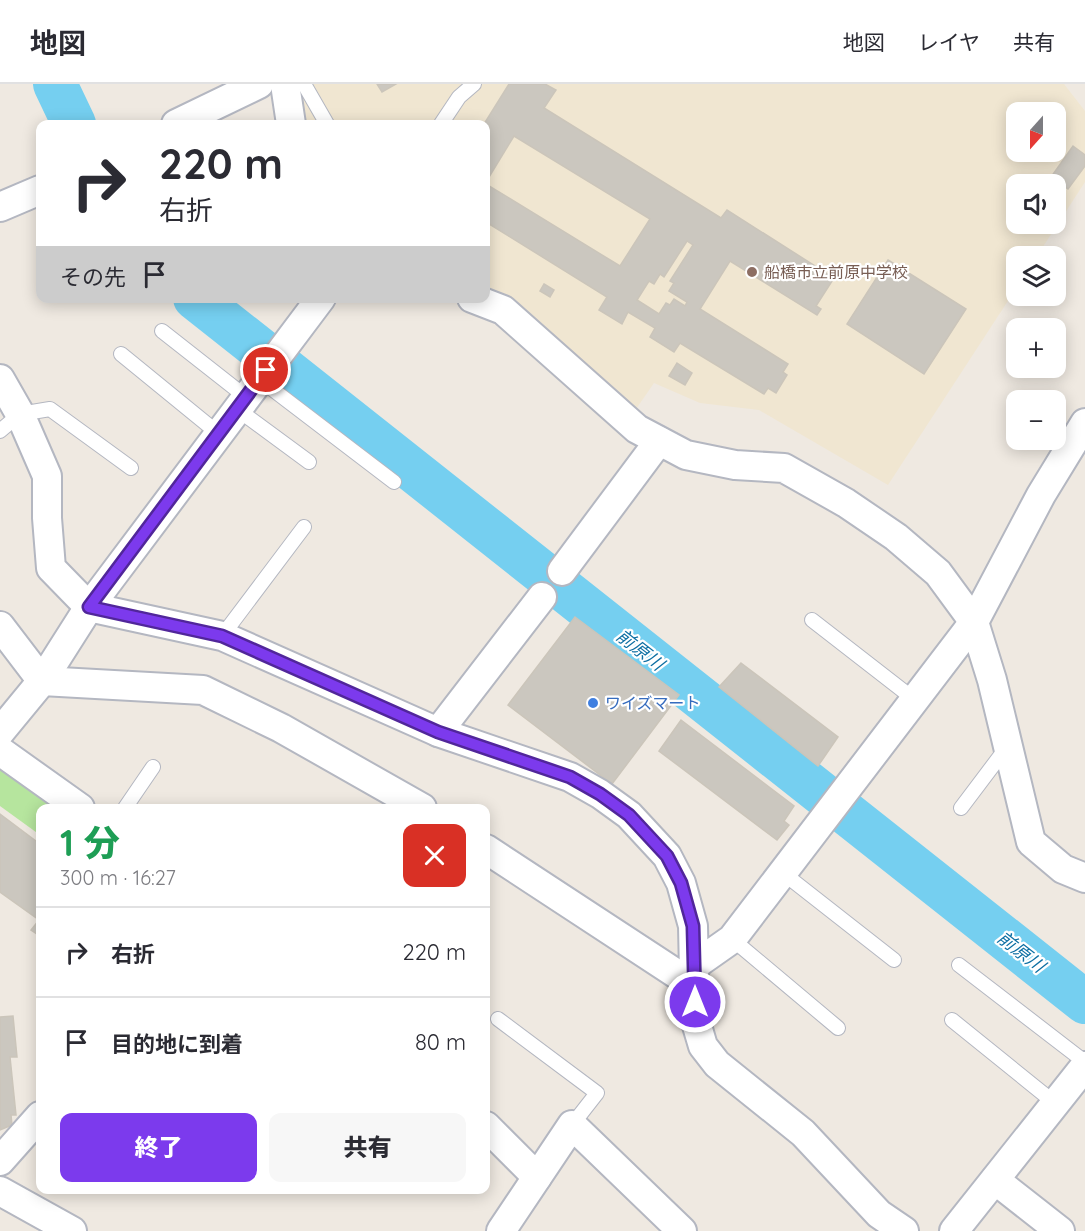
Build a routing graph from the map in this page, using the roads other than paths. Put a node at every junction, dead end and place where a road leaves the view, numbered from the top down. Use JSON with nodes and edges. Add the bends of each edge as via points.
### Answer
{"nodes":[{"id":1,"x":259,"y":84,"type":"edge"},
{"id":2,"x":285,"y":84,"type":"edge"},
{"id":3,"x":304,"y":84,"type":"edge"},
{"id":4,"x":474,"y":84,"type":"edge"},
{"id":5,"x":184,"y":120,"type":"edge"},
{"id":6,"x":290,"y":120,"type":"edge"},
{"id":7,"x":325,"y":120,"type":"edge"},
{"id":8,"x":444,"y":120,"type":"edge"},
{"id":9,"x":36,"y":192,"type":"edge"},
{"id":10,"x":0,"y":207,"type":"edge"},
{"id":11,"x":317,"y":303,"type":"edge"},
{"id":12,"x":485,"y":303,"type":"edge"},
{"id":13,"x":162,"y":331,"type":"dead end"},
{"id":14,"x":120,"y":354,"type":"dead end"},
{"id":15,"x":0,"y":379,"type":"edge"},
{"id":16,"x":257,"y":382,"type":"junction"},
{"id":17,"x":10,"y":423,"type":"edge"},
{"id":18,"x":1085,"y":423,"type":"edge"},
{"id":19,"x":219,"y":434,"type":"junction"},
{"id":20,"x":659,"y":441,"type":"junction"},
{"id":21,"x":309,"y":462,"type":"dead end"},
{"id":22,"x":131,"y":468,"type":"dead end"},
{"id":23,"x":394,"y":482,"type":"dead end"},
{"id":24,"x":304,"y":527,"type":"dead end"},
{"id":25,"x":562,"y":571,"type":"dead end"},
{"id":26,"x":542,"y":597,"type":"dead end"},
{"id":27,"x":89,"y":607,"type":"junction"},
{"id":28,"x":812,"y":621,"type":"dead end"},
{"id":29,"x":974,"y":622,"type":"junction"},
{"id":30,"x":0,"y":626,"type":"edge"},
{"id":31,"x":222,"y":636,"type":"junction"},
{"id":32,"x":42,"y":681,"type":"junction"},
{"id":33,"x":915,"y":700,"type":"junction"},
{"id":34,"x":0,"y":732,"type":"edge"},
{"id":35,"x":438,"y":732,"type":"junction"},
{"id":36,"x":1006,"y":747,"type":"junction"},
{"id":37,"x":0,"y":751,"type":"edge"},
{"id":38,"x":153,"y":767,"type":"dead end"},
{"id":39,"x":74,"y":804,"type":"edge"},
{"id":40,"x":128,"y":804,"type":"edge"},
{"id":41,"x":415,"y":804,"type":"edge"},
{"id":42,"x":961,"y":808,"type":"dead end"},
{"id":43,"x":490,"y":851,"type":"edge"},
{"id":44,"x":783,"y":873,"type":"junction"},
{"id":45,"x":1085,"y":878,"type":"edge"},
{"id":46,"x":732,"y":939,"type":"junction"},
{"id":47,"x":894,"y":960,"type":"dead end"},
{"id":48,"x":959,"y":965,"type":"dead end"},
{"id":49,"x":695,"y":976,"type":"junction"},
{"id":50,"x":498,"y":1019,"type":"dead end"},
{"id":51,"x":952,"y":1020,"type":"dead end"},
{"id":52,"x":838,"y":1028,"type":"dead end"},
{"id":53,"x":1085,"y":1064,"type":"edge"},
{"id":54,"x":1056,"y":1104,"type":"junction"},
{"id":55,"x":36,"y":1120,"type":"edge"},
{"id":56,"x":572,"y":1125,"type":"junction"},
{"id":57,"x":490,"y":1130,"type":"edge"},
{"id":58,"x":0,"y":1161,"type":"edge"},
{"id":59,"x":537,"y":1177,"type":"junction"},
{"id":60,"x":995,"y":1180,"type":"junction"},
{"id":61,"x":0,"y":1191,"type":"edge"},
{"id":62,"x":503,"y":1230,"type":"edge"},
{"id":63,"x":72,"y":1231,"type":"edge"},
{"id":64,"x":682,"y":1231,"type":"edge"},
{"id":65,"x":904,"y":1231,"type":"edge"},
{"id":66,"x":954,"y":1231,"type":"edge"},
{"id":67,"x":1060,"y":1231,"type":"edge"}],
"edges":[{"from":1,"to":5,"type":"street"},
{"from":2,"to":6,"type":"street"},
{"from":3,"to":7,"type":"lane"},
{"from":4,"to":8,"type":"lane","via":[[459,97]]},
{"from":9,"to":10,"type":"street"},
{"from":11,"to":16,"type":"street"},
{"from":12,"to":20,"type":"street","via":[[503,310],[637,429]]},
{"from":13,"to":16,"type":"lane"},
{"from":14,"to":19,"type":"lane"},
{"from":15,"to":17,"type":"street"},
{"from":16,"to":19,"type":"street"},
{"from":16,"to":21,"type":"lane"},
{"from":16,"to":23,"type":"lane"},
{"from":17,"to":22,"type":"lane","via":[[50,409]]},
{"from":17,"to":27,"type":"street","via":[[47,476],[51,568]]},
{"from":18,"to":29,"type":"street","via":[[1041,495]]},
{"from":19,"to":27,"type":"street"},
{"from":20,"to":25,"type":"street"},
{"from":20,"to":29,"type":"street","via":[[686,455],[735,465],[784,468],[846,503],[896,537],[938,573]]},
{"from":24,"to":31,"type":"lane"},
{"from":26,"to":35,"type":"street"},
{"from":27,"to":31,"type":"street"},
{"from":27,"to":32,"type":"street"},
{"from":28,"to":33,"type":"lane"},
{"from":29,"to":33,"type":"street"},
{"from":29,"to":36,"type":"street","via":[[992,680]]},
{"from":30,"to":32,"type":"street"},
{"from":31,"to":35,"type":"street"},
{"from":32,"to":34,"type":"street"},
{"from":32,"to":41,"type":"street","via":[[203,690],[281,728]]},
{"from":33,"to":44,"type":"street"},
{"from":35,"to":49,"type":"street","via":[[570,777],[629,815],[667,856],[681,883],[693,926]]},
{"from":36,"to":42,"type":"lane"},
{"from":36,"to":45,"type":"street","via":[[1031,842],[1063,870]]},
{"from":37,"to":39,"type":"street"},
{"from":38,"to":40,"type":"lane"},
{"from":43,"to":49,"type":"street"},
{"from":44,"to":46,"type":"street"},
{"from":44,"to":47,"type":"lane"},
{"from":46,"to":49,"type":"street"},
{"from":46,"to":52,"type":"lane"},
{"from":48,"to":53,"type":"lane"},
{"from":49,"to":65,"type":"street","via":[[698,1028],[703,1046],[717,1064],[803,1133],[879,1214]]},
{"from":50,"to":56,"type":"lane","via":[[597,1094]]},
{"from":51,"to":54,"type":"lane"},
{"from":53,"to":54,"type":"street"},
{"from":54,"to":60,"type":"street"},
{"from":55,"to":58,"type":"street"},
{"from":56,"to":59,"type":"street"},
{"from":56,"to":64,"type":"street"},
{"from":57,"to":59,"type":"street"},
{"from":59,"to":62,"type":"street"},
{"from":60,"to":66,"type":"street"},
{"from":60,"to":67,"type":"street"},
{"from":61,"to":63,"type":"street"}]}
